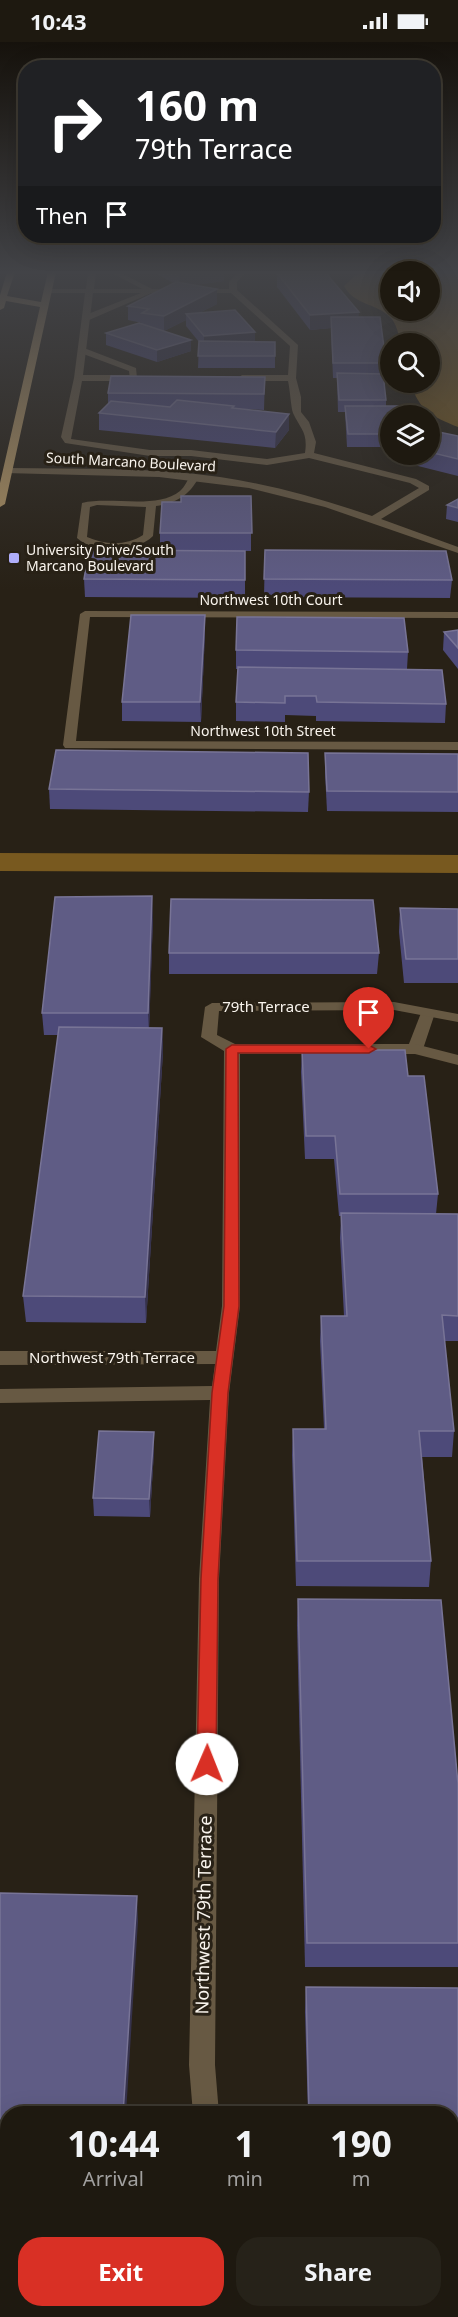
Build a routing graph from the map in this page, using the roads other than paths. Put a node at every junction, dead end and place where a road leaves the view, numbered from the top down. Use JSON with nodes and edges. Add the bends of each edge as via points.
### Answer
{"nodes":[{"id":1,"x":26,"y":378,"type":"edge"},
{"id":2,"x":78,"y":378,"type":"edge"},
{"id":3,"x":292,"y":378,"type":"edge"},
{"id":4,"x":309,"y":455,"type":"junction"},
{"id":5,"x":4,"y":468,"type":"edge"},
{"id":6,"x":194,"y":477,"type":"junction"},
{"id":7,"x":151,"y":502,"type":"junction"},
{"id":8,"x":0,"y":504,"type":"edge"},
{"id":9,"x":375,"y":518,"type":"junction"},
{"id":10,"x":458,"y":550,"type":"edge"},
{"id":11,"x":458,"y":615,"type":"edge"},
{"id":12,"x":69,"y":745,"type":"joint"},
{"id":13,"x":458,"y":746,"type":"edge"},
{"id":14,"x":428,"y":1013,"type":"junction"},
{"id":15,"x":458,"y":1018,"type":"edge"},
{"id":16,"x":232,"y":1049,"type":"junction"},
{"id":17,"x":415,"y":1049,"type":"junction"},
{"id":18,"x":458,"y":1060,"type":"edge"},
{"id":19,"x":224,"y":1357,"type":"junction"},
{"id":20,"x":0,"y":1358,"type":"edge"},
{"id":21,"x":220,"y":1393,"type":"junction"},
{"id":22,"x":0,"y":1396,"type":"edge"},
{"id":23,"x":205,"y":2106,"type":"edge"}],
"edges":[{"from":1,"to":5,"type":"main road"},
{"from":2,"to":4,"type":"street","via":[[68,441],[150,453],[191,453],[267,462]]},
{"from":3,"to":4,"type":"street","via":[[297,412],[305,422],[310,442]]},
{"from":4,"to":9,"type":"street","via":[[413,481],[426,488]]},
{"from":5,"to":6,"type":"street","name":"South Marcano Boulevard"},
{"from":5,"to":8,"type":"main road"},
{"from":6,"to":7,"type":"street","via":[[180,496]]},
{"from":6,"to":9,"type":"street","name":"South Marcano Boulevard","via":[[250,485]]},
{"from":7,"to":7,"type":"street","via":[[89,503],[82,538],[108,546],[141,542],[148,536]]},
{"from":9,"to":10,"type":"street","name":"South Marcano Boulevard"},
{"from":11,"to":12,"type":"street","name":"Northwest 10th Court","via":[[85,615]]},
{"from":12,"to":13,"type":"street","name":"Northwest 10th Street"},
{"from":14,"to":15,"type":"street","name":"79th Terrace"},
{"from":14,"to":16,"type":"street","name":"79th Terrace","via":[[394,1006],[212,1007],[209,1037]]},
{"from":14,"to":17,"type":"street"},
{"from":16,"to":17,"type":"street"},
{"from":16,"to":19,"type":"street","name":"Northwest 79th Terrace","via":[[231,1306]]},
{"from":17,"to":18,"type":"street"},
{"from":19,"to":20,"type":"street","name":"Northwest 79th Terrace"},
{"from":19,"to":21,"type":"street","name":"Northwest 79th Terrace"},
{"from":21,"to":22,"type":"street"},
{"from":21,"to":23,"type":"street","name":"Northwest 79th Terrace","via":[[209,1579],[202,2065]]}]}
